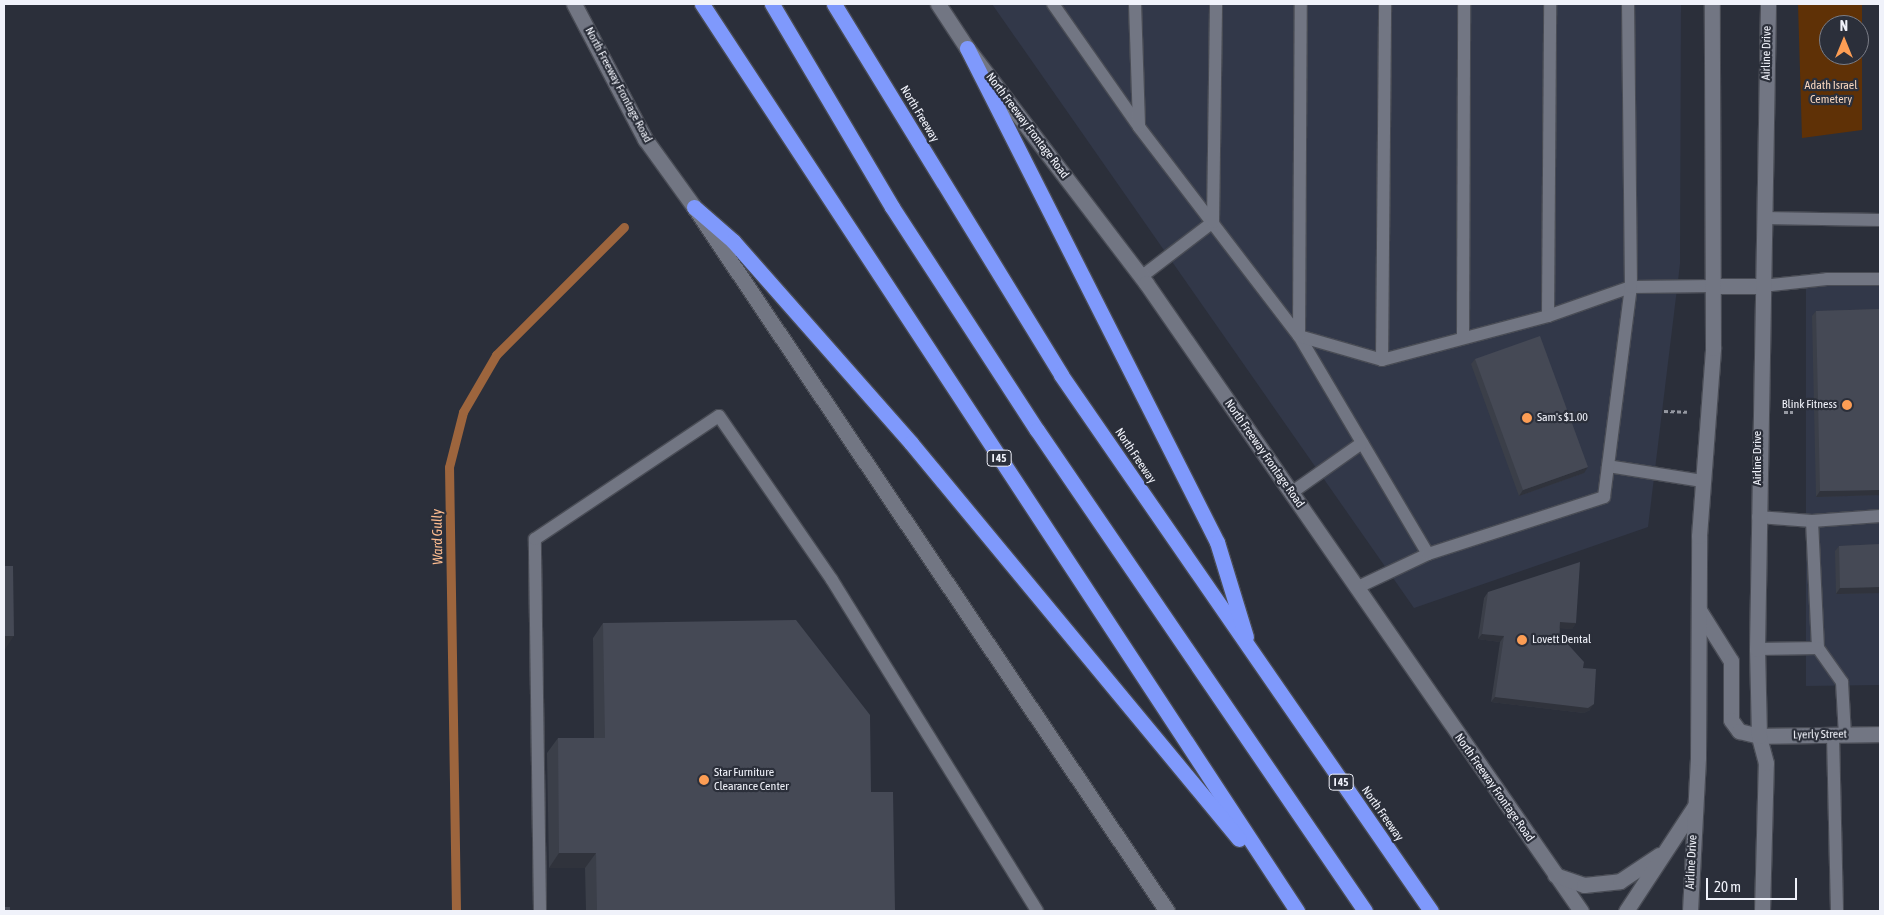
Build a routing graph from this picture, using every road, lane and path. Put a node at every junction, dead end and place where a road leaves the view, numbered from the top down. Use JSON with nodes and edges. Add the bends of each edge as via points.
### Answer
{"nodes":[{"id":1,"x":574,"y":4,"type":"edge"},
{"id":2,"x":702,"y":4,"type":"edge"},
{"id":3,"x":772,"y":4,"type":"edge"},
{"id":4,"x":834,"y":4,"type":"edge"},
{"id":5,"x":938,"y":4,"type":"edge"},
{"id":6,"x":1054,"y":4,"type":"edge"},
{"id":7,"x":1135,"y":4,"type":"edge"},
{"id":8,"x":1216,"y":4,"type":"edge"},
{"id":9,"x":1301,"y":4,"type":"edge"},
{"id":10,"x":1385,"y":4,"type":"edge"},
{"id":11,"x":1464,"y":4,"type":"edge"},
{"id":12,"x":1550,"y":4,"type":"edge"},
{"id":13,"x":1628,"y":4,"type":"edge"},
{"id":14,"x":1712,"y":4,"type":"edge"},
{"id":15,"x":1768,"y":4,"type":"edge"},
{"id":16,"x":967,"y":48,"type":"junction"},
{"id":17,"x":1139,"y":127,"type":"junction"},
{"id":18,"x":694,"y":207,"type":"junction"},
{"id":19,"x":1764,"y":218,"type":"junction"},
{"id":20,"x":1880,"y":220,"type":"edge"},
{"id":21,"x":1213,"y":222,"type":"junction"},
{"id":22,"x":1141,"y":277,"type":"junction"},
{"id":23,"x":1880,"y":279,"type":"edge"},
{"id":24,"x":1713,"y":286,"type":"junction"},
{"id":25,"x":1762,"y":286,"type":"junction"},
{"id":26,"x":1631,"y":287,"type":"junction"},
{"id":27,"x":1548,"y":316,"type":"junction"},
{"id":28,"x":1299,"y":336,"type":"junction"},
{"id":29,"x":1463,"y":337,"type":"junction"},
{"id":30,"x":1382,"y":360,"type":"junction"},
{"id":31,"x":1664,"y":411,"type":"dead end"},
{"id":32,"x":1690,"y":412,"type":"dead end"},
{"id":33,"x":1362,"y":443,"type":"junction"},
{"id":34,"x":1608,"y":466,"type":"junction"},
{"id":35,"x":1703,"y":481,"type":"junction"},
{"id":36,"x":1291,"y":494,"type":"junction"},
{"id":37,"x":1880,"y":516,"type":"edge"},
{"id":38,"x":1758,"y":517,"type":"junction"},
{"id":39,"x":1812,"y":522,"type":"junction"},
{"id":40,"x":1428,"y":554,"type":"junction"},
{"id":41,"x":1356,"y":588,"type":"junction"},
{"id":42,"x":1699,"y":610,"type":"junction"},
{"id":43,"x":1818,"y":648,"type":"junction"},
{"id":44,"x":1757,"y":649,"type":"junction"},
{"id":45,"x":1251,"y":653,"type":"junction"},
{"id":46,"x":1880,"y":734,"type":"edge"},
{"id":47,"x":1839,"y":735,"type":"junction"},
{"id":48,"x":1759,"y":736,"type":"junction"},
{"id":49,"x":1696,"y":806,"type":"junction"},
{"id":50,"x":1664,"y":852,"type":"junction"},
{"id":51,"x":1555,"y":875,"type":"junction"},
{"id":52,"x":1287,"y":897,"type":"junction"},
{"id":53,"x":540,"y":911,"type":"edge"},
{"id":54,"x":1037,"y":911,"type":"edge"},
{"id":55,"x":1167,"y":911,"type":"edge"},
{"id":56,"x":1297,"y":911,"type":"edge"},
{"id":57,"x":1365,"y":911,"type":"edge"},
{"id":58,"x":1431,"y":911,"type":"edge"},
{"id":59,"x":1581,"y":911,"type":"edge"},
{"id":60,"x":1626,"y":911,"type":"edge"},
{"id":61,"x":1690,"y":911,"type":"edge"},
{"id":62,"x":1762,"y":911,"type":"edge"},
{"id":63,"x":1837,"y":911,"type":"edge"}],
"edges":[{"from":1,"to":18,"type":"main road","name":"North Freeway Frontage Road","via":[[645,139]]},
{"from":2,"to":52,"type":"highway","number":"I 45"},
{"from":3,"to":57,"type":"highway","via":[[892,207],[1037,430]]},
{"from":4,"to":45,"type":"highway","name":"North Freeway","number":"I 45","via":[[1061,376]]},
{"from":5,"to":16,"type":"main road","name":"North Freeway Frontage Road"},
{"from":6,"to":17,"type":"lane"},
{"from":7,"to":17,"type":"lane"},
{"from":8,"to":21,"type":"lane"},
{"from":9,"to":28,"type":"lane"},
{"from":10,"to":30,"type":"lane"},
{"from":11,"to":29,"type":"lane"},
{"from":12,"to":27,"type":"lane"},
{"from":13,"to":26,"type":"lane"},
{"from":14,"to":24,"type":"main road","name":"Airline Drive"},
{"from":15,"to":19,"type":"main road","name":"Airline Drive"},
{"from":16,"to":22,"type":"main road","name":"North Freeway Frontage Road"},
{"from":16,"to":45,"type":"highway","via":[[1216,542]]},
{"from":17,"to":21,"type":"lane"},
{"from":18,"to":52,"type":"highway","via":[[733,241],[910,443]]},
{"from":18,"to":55,"type":"main road","name":"North Freeway Frontage Road"},
{"from":19,"to":20,"type":"lane"},
{"from":19,"to":25,"type":"main road","name":"Airline Drive"},
{"from":21,"to":22,"type":"lane"},
{"from":21,"to":28,"type":"lane"},
{"from":22,"to":36,"type":"main road","name":"North Freeway Frontage Road"},
{"from":23,"to":25,"type":"lane","via":[[1827,279]]},
{"from":24,"to":25,"type":"main road"},
{"from":24,"to":26,"type":"lane"},
{"from":24,"to":35,"type":"main road","name":"Airline Drive","via":[[1713,348]]},
{"from":25,"to":38,"type":"main road","name":"Airline Drive"},
{"from":26,"to":27,"type":"lane"},
{"from":26,"to":34,"type":"lane"},
{"from":27,"to":29,"type":"lane"},
{"from":28,"to":30,"type":"lane"},
{"from":28,"to":33,"type":"lane"},
{"from":29,"to":30,"type":"lane"},
{"from":31,"to":32,"type":"path"},
{"from":33,"to":36,"type":"lane"},
{"from":33,"to":40,"type":"lane"},
{"from":34,"to":35,"type":"lane"},
{"from":34,"to":40,"type":"lane","via":[[1604,497]]},
{"from":35,"to":42,"type":"main road","name":"Airline Drive"},
{"from":36,"to":41,"type":"main road","name":"North Freeway Frontage Road"},
{"from":37,"to":39,"type":"lane"},
{"from":38,"to":39,"type":"lane"},
{"from":38,"to":44,"type":"main road","name":"Airline Drive"},
{"from":39,"to":43,"type":"lane"},
{"from":40,"to":41,"type":"lane"},
{"from":41,"to":51,"type":"main road","name":"North Freeway Frontage Road"},
{"from":42,"to":48,"type":"main road","via":[[1731,661],[1732,720],[1738,730]]},
{"from":42,"to":49,"type":"main road","name":"Airline Drive"},
{"from":43,"to":44,"type":"lane"},
{"from":43,"to":47,"type":"lane","via":[[1842,682]]},
{"from":44,"to":48,"type":"main road","name":"Airline Drive"},
{"from":45,"to":58,"type":"highway","name":"North Freeway","number":"I 45"},
{"from":46,"to":47,"type":"main road","name":"Lyerly Street"},
{"from":47,"to":48,"type":"main road","name":"Lyerly Street"},
{"from":47,"to":63,"type":"lane"},
{"from":48,"to":62,"type":"main road","name":"Airline Drive","via":[[1766,763]]},
{"from":49,"to":50,"type":"main road"},
{"from":49,"to":61,"type":"main road","name":"Airline Drive"},
{"from":50,"to":51,"type":"main road","via":[[1620,881],[1584,885]]},
{"from":50,"to":60,"type":"main road"},
{"from":51,"to":59,"type":"main road","name":"North Freeway Frontage Road"},
{"from":52,"to":56,"type":"highway","number":"I 45"},
{"from":53,"to":54,"type":"lane","via":[[535,539],[718,416],[832,580]]}]}
